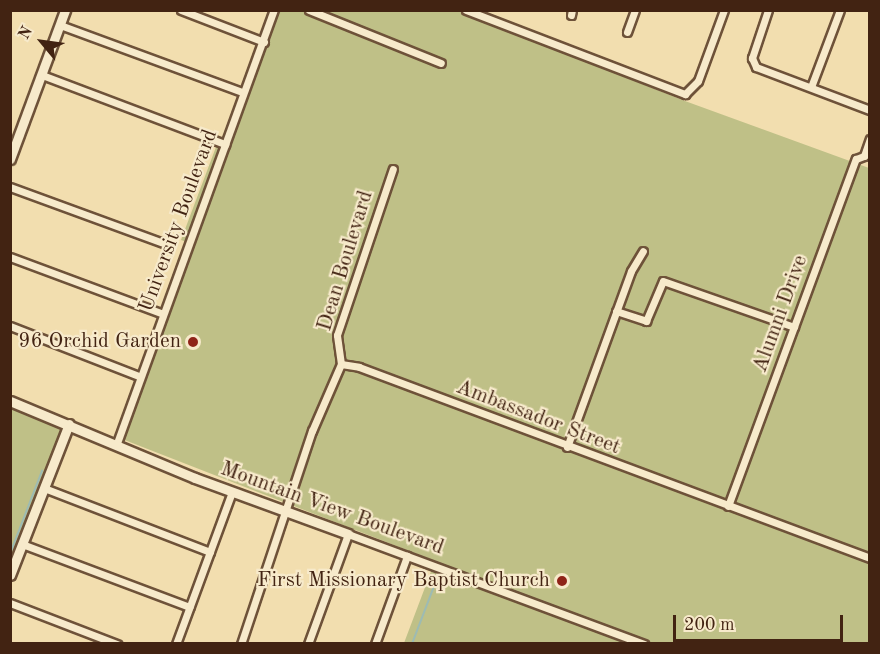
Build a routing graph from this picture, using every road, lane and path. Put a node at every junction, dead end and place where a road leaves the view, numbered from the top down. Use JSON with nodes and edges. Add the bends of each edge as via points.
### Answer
{"nodes":[{"id":1,"x":65,"y":10,"type":"edge"},
{"id":2,"x":181,"y":10,"type":"edge"},
{"id":3,"x":274,"y":10,"type":"edge"},
{"id":4,"x":309,"y":10,"type":"edge"},
{"id":5,"x":635,"y":10,"type":"edge"},
{"id":6,"x":724,"y":10,"type":"edge"},
{"id":7,"x":768,"y":10,"type":"edge"},
{"id":8,"x":840,"y":10,"type":"edge"},
{"id":9,"x":466,"y":11,"type":"edge"},
{"id":10,"x":60,"y":25,"type":"junction"},
{"id":11,"x":627,"y":32,"type":"dead end"},
{"id":12,"x":264,"y":42,"type":"junction"},
{"id":13,"x":441,"y":63,"type":"dead end"},
{"id":14,"x":42,"y":75,"type":"junction"},
{"id":15,"x":811,"y":87,"type":"junction"},
{"id":16,"x":242,"y":92,"type":"junction"},
{"id":17,"x":870,"y":110,"type":"edge"},
{"id":18,"x":870,"y":139,"type":"edge"},
{"id":19,"x":225,"y":144,"type":"junction"},
{"id":20,"x":867,"y":157,"type":"edge"},
{"id":21,"x":10,"y":159,"type":"edge"},
{"id":22,"x":393,"y":169,"type":"dead end"},
{"id":23,"x":10,"y":187,"type":"edge"},
{"id":24,"x":166,"y":244,"type":"dead end"},
{"id":25,"x":643,"y":251,"type":"dead end"},
{"id":26,"x":10,"y":257,"type":"edge"},
{"id":27,"x":616,"y":311,"type":"junction"},
{"id":28,"x":163,"y":314,"type":"junction"},
{"id":29,"x":10,"y":326,"type":"edge"},
{"id":30,"x":794,"y":327,"type":"junction"},
{"id":31,"x":341,"y":364,"type":"junction"},
{"id":32,"x":139,"y":376,"type":"junction"},
{"id":33,"x":10,"y":401,"type":"edge"},
{"id":34,"x":69,"y":424,"type":"junction"},
{"id":35,"x":117,"y":443,"type":"junction"},
{"id":36,"x":567,"y":447,"type":"junction"},
{"id":37,"x":44,"y":488,"type":"junction"},
{"id":38,"x":232,"y":492,"type":"junction"},
{"id":39,"x":728,"y":506,"type":"junction"},
{"id":40,"x":287,"y":511,"type":"junction"},
{"id":41,"x":348,"y":534,"type":"junction"},
{"id":42,"x":22,"y":544,"type":"junction"},
{"id":43,"x":210,"y":552,"type":"junction"},
{"id":44,"x":407,"y":556,"type":"junction"},
{"id":45,"x":870,"y":558,"type":"edge"},
{"id":46,"x":10,"y":575,"type":"edge"},
{"id":47,"x":10,"y":603,"type":"edge"},
{"id":48,"x":190,"y":607,"type":"junction"},
{"id":49,"x":621,"y":640,"type":"edge"},
{"id":50,"x":117,"y":644,"type":"edge"},
{"id":51,"x":176,"y":644,"type":"edge"},
{"id":52,"x":241,"y":644,"type":"edge"},
{"id":53,"x":308,"y":644,"type":"edge"},
{"id":54,"x":375,"y":644,"type":"edge"},
{"id":55,"x":644,"y":644,"type":"edge"}],
"edges":[{"from":1,"to":10,"type":"street"},
{"from":2,"to":12,"type":"street"},
{"from":3,"to":12,"type":"street","name":"University Boulevard"},
{"from":4,"to":13,"type":"street"},
{"from":5,"to":11,"type":"street"},
{"from":6,"to":9,"type":"street","via":[[698,81],[690,93],[681,94]]},
{"from":7,"to":15,"type":"street","via":[[753,51],[753,63]]},
{"from":8,"to":15,"type":"street"},
{"from":10,"to":14,"type":"street"},
{"from":10,"to":16,"type":"street"},
{"from":12,"to":16,"type":"street","name":"University Boulevard"},
{"from":14,"to":19,"type":"street"},
{"from":14,"to":21,"type":"street"},
{"from":15,"to":17,"type":"street"},
{"from":16,"to":19,"type":"street","name":"University Boulevard"},
{"from":18,"to":20,"type":"street","name":"Alumni Drive"},
{"from":19,"to":28,"type":"street","name":"University Boulevard"},
{"from":20,"to":30,"type":"street","name":"Alumni Drive","via":[[856,159]]},
{"from":22,"to":31,"type":"street","name":"Dean Boulevard","via":[[337,335]]},
{"from":23,"to":24,"type":"street"},
{"from":25,"to":27,"type":"street"},
{"from":26,"to":28,"type":"street"},
{"from":27,"to":30,"type":"street","via":[[646,321],[663,281]]},
{"from":27,"to":36,"type":"street"},
{"from":28,"to":32,"type":"street","name":"University Boulevard"},
{"from":29,"to":32,"type":"street"},
{"from":30,"to":39,"type":"street","name":"Alumni Drive"},
{"from":31,"to":36,"type":"street","name":"Ambassador Street","via":[[359,367]]},
{"from":31,"to":40,"type":"street","via":[[322,404]]},
{"from":32,"to":35,"type":"street","name":"University Boulevard"},
{"from":33,"to":34,"type":"street","name":"Mountain View Boulevard"},
{"from":34,"to":35,"type":"street","name":"Mountain View Boulevard"},
{"from":34,"to":37,"type":"street"},
{"from":35,"to":38,"type":"street","name":"Mountain View Boulevard"},
{"from":36,"to":39,"type":"street","name":"Ambassador Street"},
{"from":37,"to":42,"type":"street"},
{"from":37,"to":43,"type":"street"},
{"from":38,"to":40,"type":"street","name":"Mountain View Boulevard"},
{"from":38,"to":43,"type":"street"},
{"from":39,"to":45,"type":"street","name":"Ambassador Street"},
{"from":40,"to":41,"type":"street","name":"Mountain View Boulevard"},
{"from":40,"to":52,"type":"street"},
{"from":41,"to":44,"type":"street","name":"Mountain View Boulevard"},
{"from":41,"to":53,"type":"street"},
{"from":42,"to":46,"type":"street"},
{"from":42,"to":48,"type":"street"},
{"from":43,"to":48,"type":"street"},
{"from":44,"to":49,"type":"street","name":"Mountain View Boulevard"},
{"from":44,"to":54,"type":"street"},
{"from":47,"to":50,"type":"street"},
{"from":48,"to":51,"type":"street"},
{"from":49,"to":55,"type":"street","name":"Mountain View Boulevard"}]}
